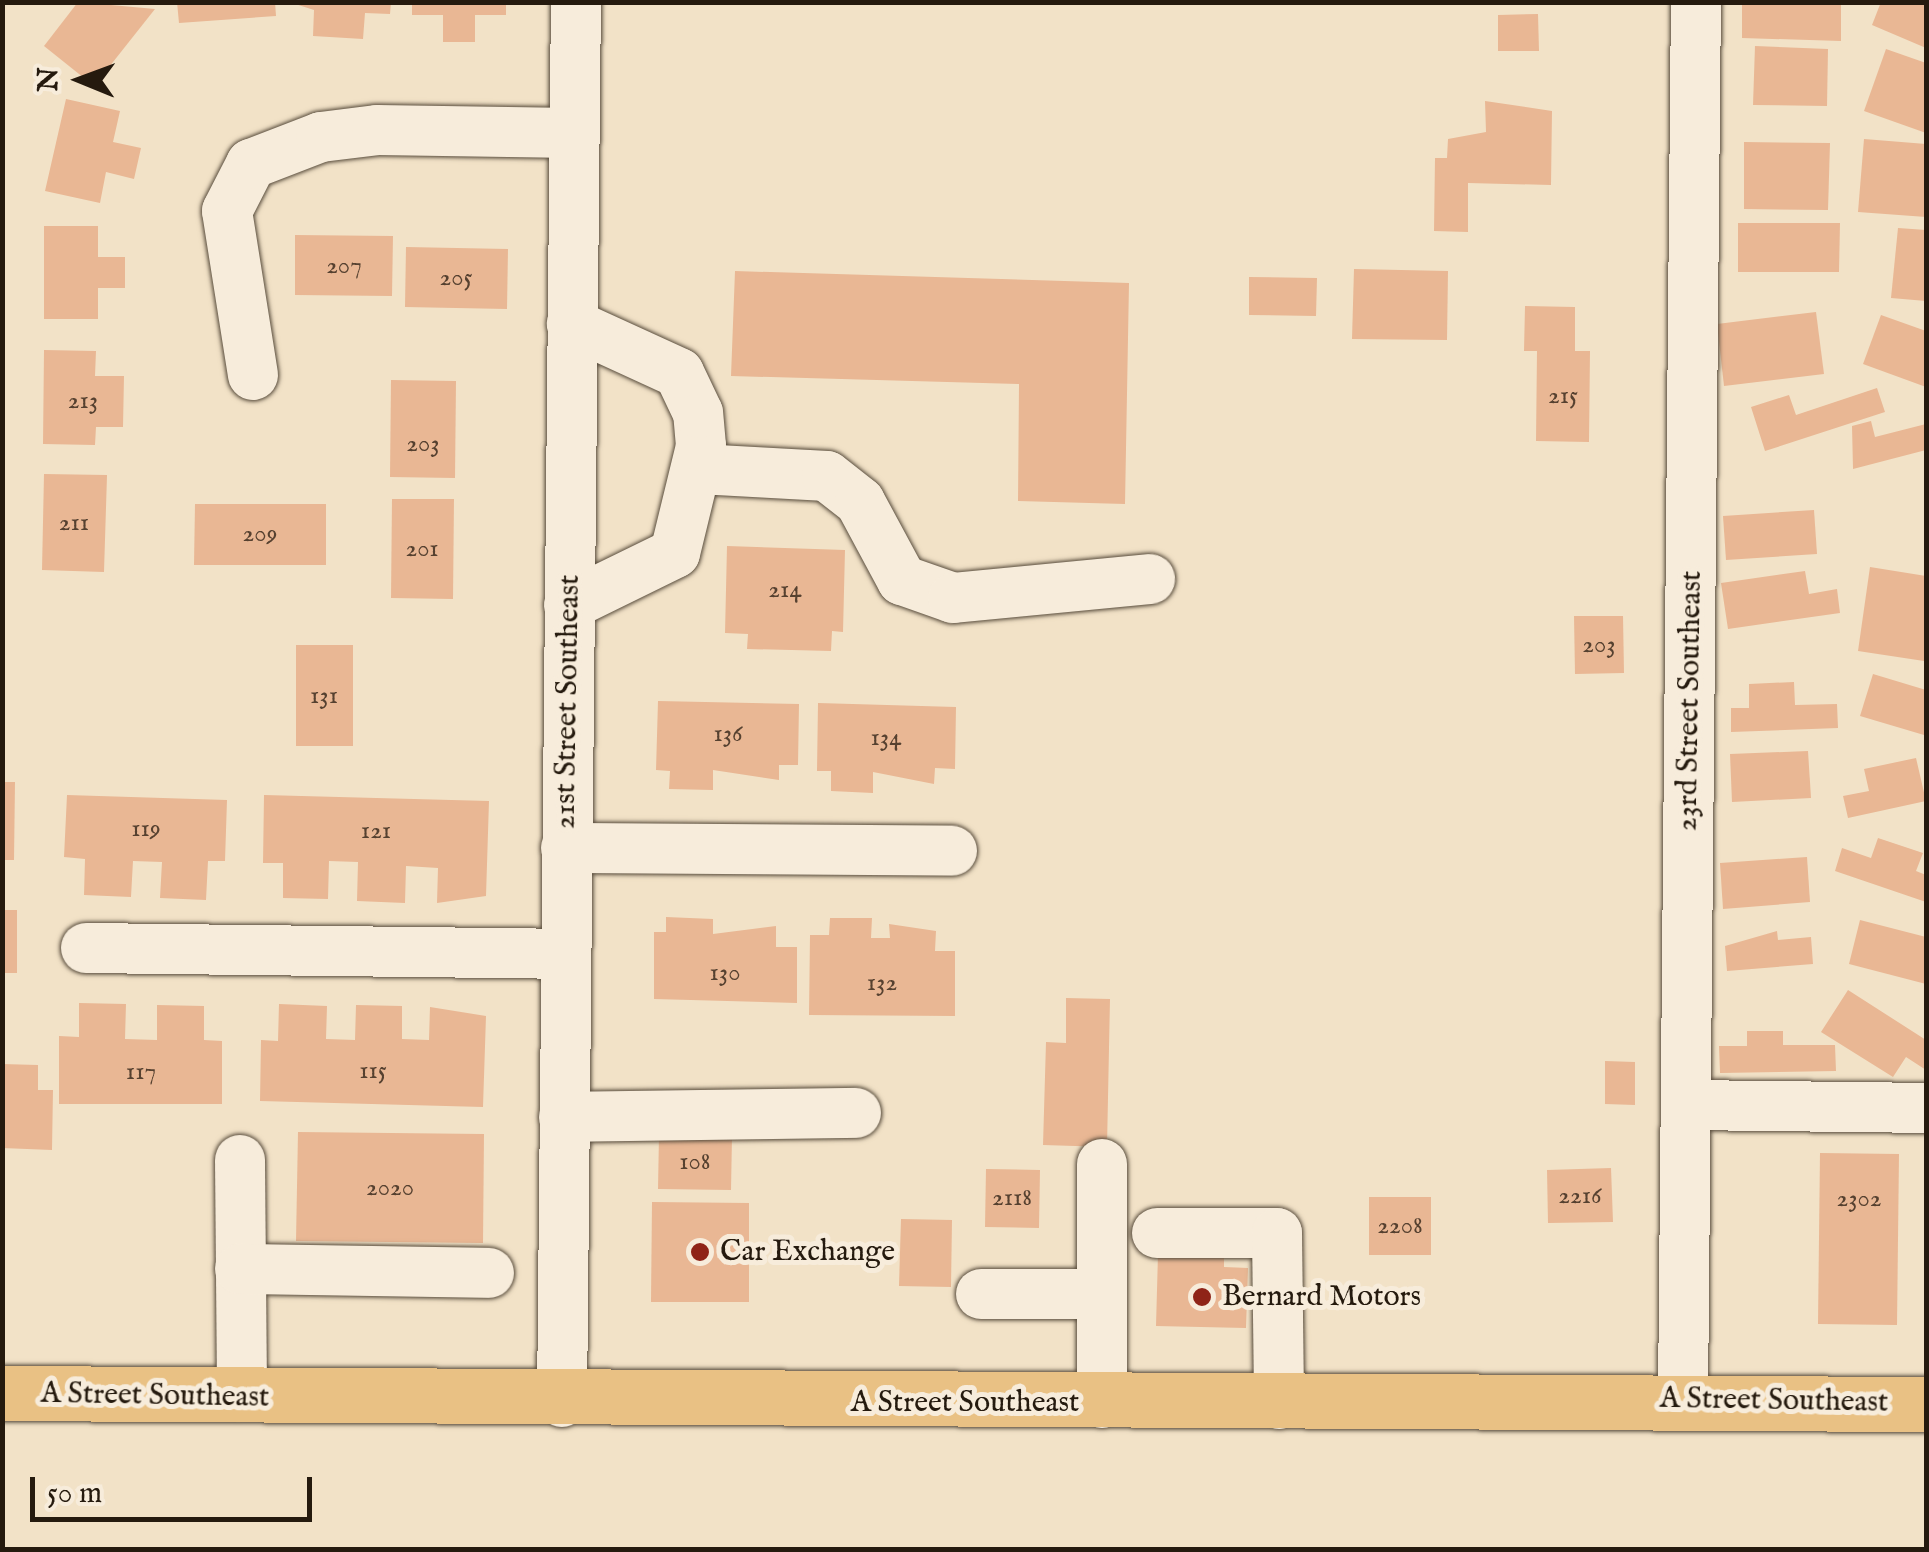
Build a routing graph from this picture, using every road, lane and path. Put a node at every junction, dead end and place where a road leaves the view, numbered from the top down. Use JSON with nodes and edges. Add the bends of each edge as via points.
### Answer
{"nodes":[{"id":1,"x":576,"y":2,"type":"edge"},
{"id":2,"x":1696,"y":2,"type":"edge"},
{"id":3,"x":574,"y":133,"type":"junction"},
{"id":4,"x":572,"y":324,"type":"junction"},
{"id":5,"x":253,"y":375,"type":"dead end"},
{"id":6,"x":699,"y":469,"type":"junction"},
{"id":7,"x":1150,"y":579,"type":"dead end"},
{"id":8,"x":569,"y":604,"type":"junction"},
{"id":9,"x":566,"y":848,"type":"junction"},
{"id":10,"x":952,"y":850,"type":"dead end"},
{"id":11,"x":86,"y":948,"type":"dead end"},
{"id":12,"x":565,"y":954,"type":"junction"},
{"id":13,"x":1686,"y":1104,"type":"junction"},
{"id":14,"x":1926,"y":1108,"type":"edge"},
{"id":15,"x":856,"y":1113,"type":"dead end"},
{"id":16,"x":564,"y":1118,"type":"junction"},
{"id":17,"x":240,"y":1160,"type":"dead end"},
{"id":18,"x":1102,"y":1164,"type":"dead end"},
{"id":19,"x":1157,"y":1233,"type":"dead end"},
{"id":20,"x":240,"y":1269,"type":"junction"},
{"id":21,"x":488,"y":1274,"type":"dead end"},
{"id":22,"x":981,"y":1294,"type":"dead end"},
{"id":23,"x":1102,"y":1294,"type":"junction"},
{"id":24,"x":2,"y":1393,"type":"edge"},
{"id":25,"x":242,"y":1397,"type":"junction"},
{"id":26,"x":1683,"y":1398,"type":"junction"},
{"id":27,"x":562,"y":1402,"type":"junction"},
{"id":28,"x":1102,"y":1403,"type":"junction"},
{"id":29,"x":1278,"y":1404,"type":"junction"},
{"id":30,"x":1926,"y":1404,"type":"edge"}],
"edges":[{"from":1,"to":3,"type":"street","name":"21st Street Southeast"},
{"from":2,"to":13,"type":"street","name":"23rd Street Southeast"},
{"from":3,"to":4,"type":"street","name":"21st Street Southeast"},
{"from":3,"to":5,"type":"street","via":[[376,130],[320,137],[251,164],[227,211]]},
{"from":4,"to":6,"type":"street","via":[[679,373],[698,413]]},
{"from":4,"to":8,"type":"street","name":"21st Street Southeast"},
{"from":6,"to":7,"type":"street","via":[[827,476],[860,502],[902,580],[954,598]]},
{"from":6,"to":8,"type":"street","via":[[690,521],[664,566]]},
{"from":8,"to":9,"type":"street","name":"21st Street Southeast"},
{"from":9,"to":10,"type":"street"},
{"from":9,"to":12,"type":"street","name":"21st Street Southeast"},
{"from":11,"to":12,"type":"street"},
{"from":12,"to":16,"type":"street","name":"21st Street Southeast"},
{"from":13,"to":14,"type":"street"},
{"from":13,"to":26,"type":"street","name":"23rd Street Southeast"},
{"from":15,"to":16,"type":"street"},
{"from":16,"to":27,"type":"street","name":"21st Street Southeast"},
{"from":17,"to":20,"type":"street"},
{"from":18,"to":23,"type":"street"},
{"from":19,"to":29,"type":"street","via":[[1276,1233]]},
{"from":20,"to":21,"type":"street"},
{"from":20,"to":25,"type":"street"},
{"from":22,"to":23,"type":"street"},
{"from":23,"to":28,"type":"street"},
{"from":24,"to":25,"type":"main road","name":"A Street Southeast"},
{"from":25,"to":27,"type":"main road","name":"A Street Southeast"},
{"from":26,"to":29,"type":"main road","name":"A Street Southeast"},
{"from":26,"to":30,"type":"main road","name":"A Street Southeast"},
{"from":27,"to":28,"type":"main road","name":"A Street Southeast"},
{"from":28,"to":29,"type":"main road","name":"A Street Southeast"}]}
